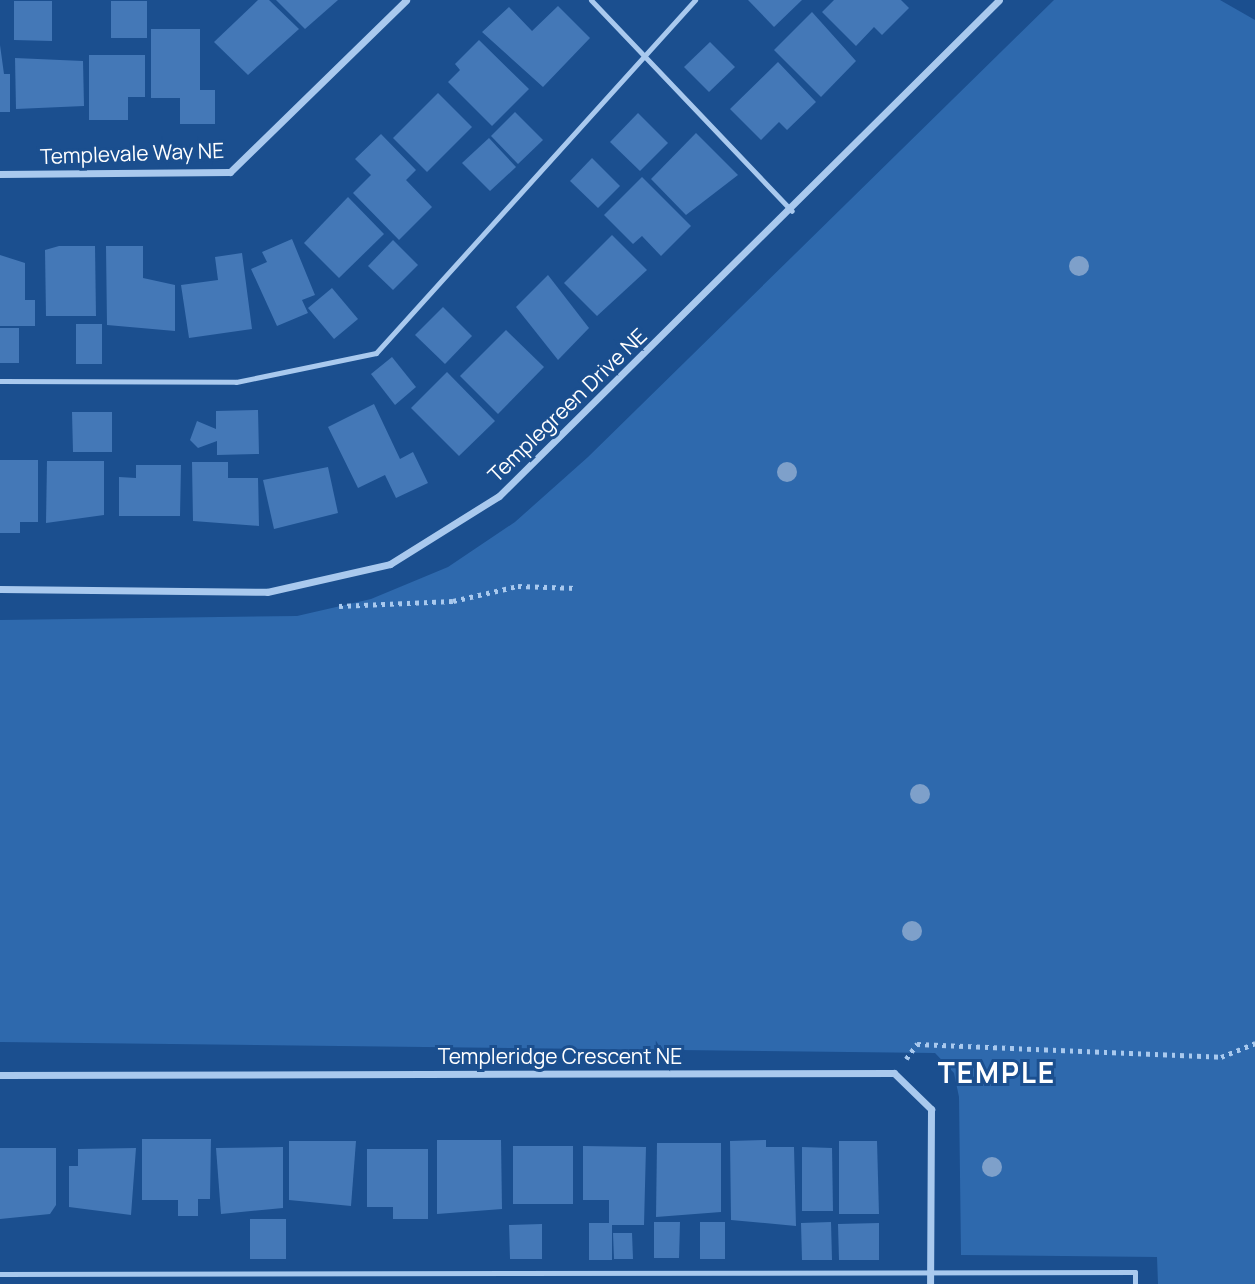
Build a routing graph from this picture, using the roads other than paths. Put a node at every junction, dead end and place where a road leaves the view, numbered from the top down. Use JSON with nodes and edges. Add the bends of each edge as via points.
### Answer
{"nodes":[{"id":1,"x":406,"y":0,"type":"edge"},
{"id":2,"x":591,"y":0,"type":"edge"},
{"id":3,"x":695,"y":0,"type":"edge"},
{"id":4,"x":999,"y":0,"type":"edge"},
{"id":5,"x":642,"y":52,"type":"junction"},
{"id":6,"x":0,"y":174,"type":"edge"},
{"id":7,"x":792,"y":211,"type":"junction"},
{"id":8,"x":0,"y":381,"type":"edge"},
{"id":9,"x":0,"y":589,"type":"edge"},
{"id":10,"x":0,"y":1075,"type":"edge"},
{"id":11,"x":930,"y":1272,"type":"junction"},
{"id":12,"x":0,"y":1274,"type":"edge"},
{"id":13,"x":930,"y":1284,"type":"edge"},
{"id":14,"x":1135,"y":1284,"type":"edge"}],
"edges":[{"from":1,"to":6,"type":"street","name":"Templevale Way NE","via":[[230,172]]},
{"from":2,"to":5,"type":"lane"},
{"from":3,"to":5,"type":"lane"},
{"from":4,"to":7,"type":"street","name":"Templegreen Drive NE"},
{"from":5,"to":7,"type":"lane"},
{"from":5,"to":8,"type":"lane","via":[[376,353],[236,382]]},
{"from":7,"to":9,"type":"street","name":"Templegreen Drive NE","via":[[499,496],[390,564],[267,592]]},
{"from":10,"to":11,"type":"street","name":"Templeridge Crescent NE","via":[[894,1073],[931,1109]]},
{"from":11,"to":12,"type":"lane"},
{"from":11,"to":13,"type":"street"},
{"from":11,"to":14,"type":"lane","via":[[1135,1272]]}]}
